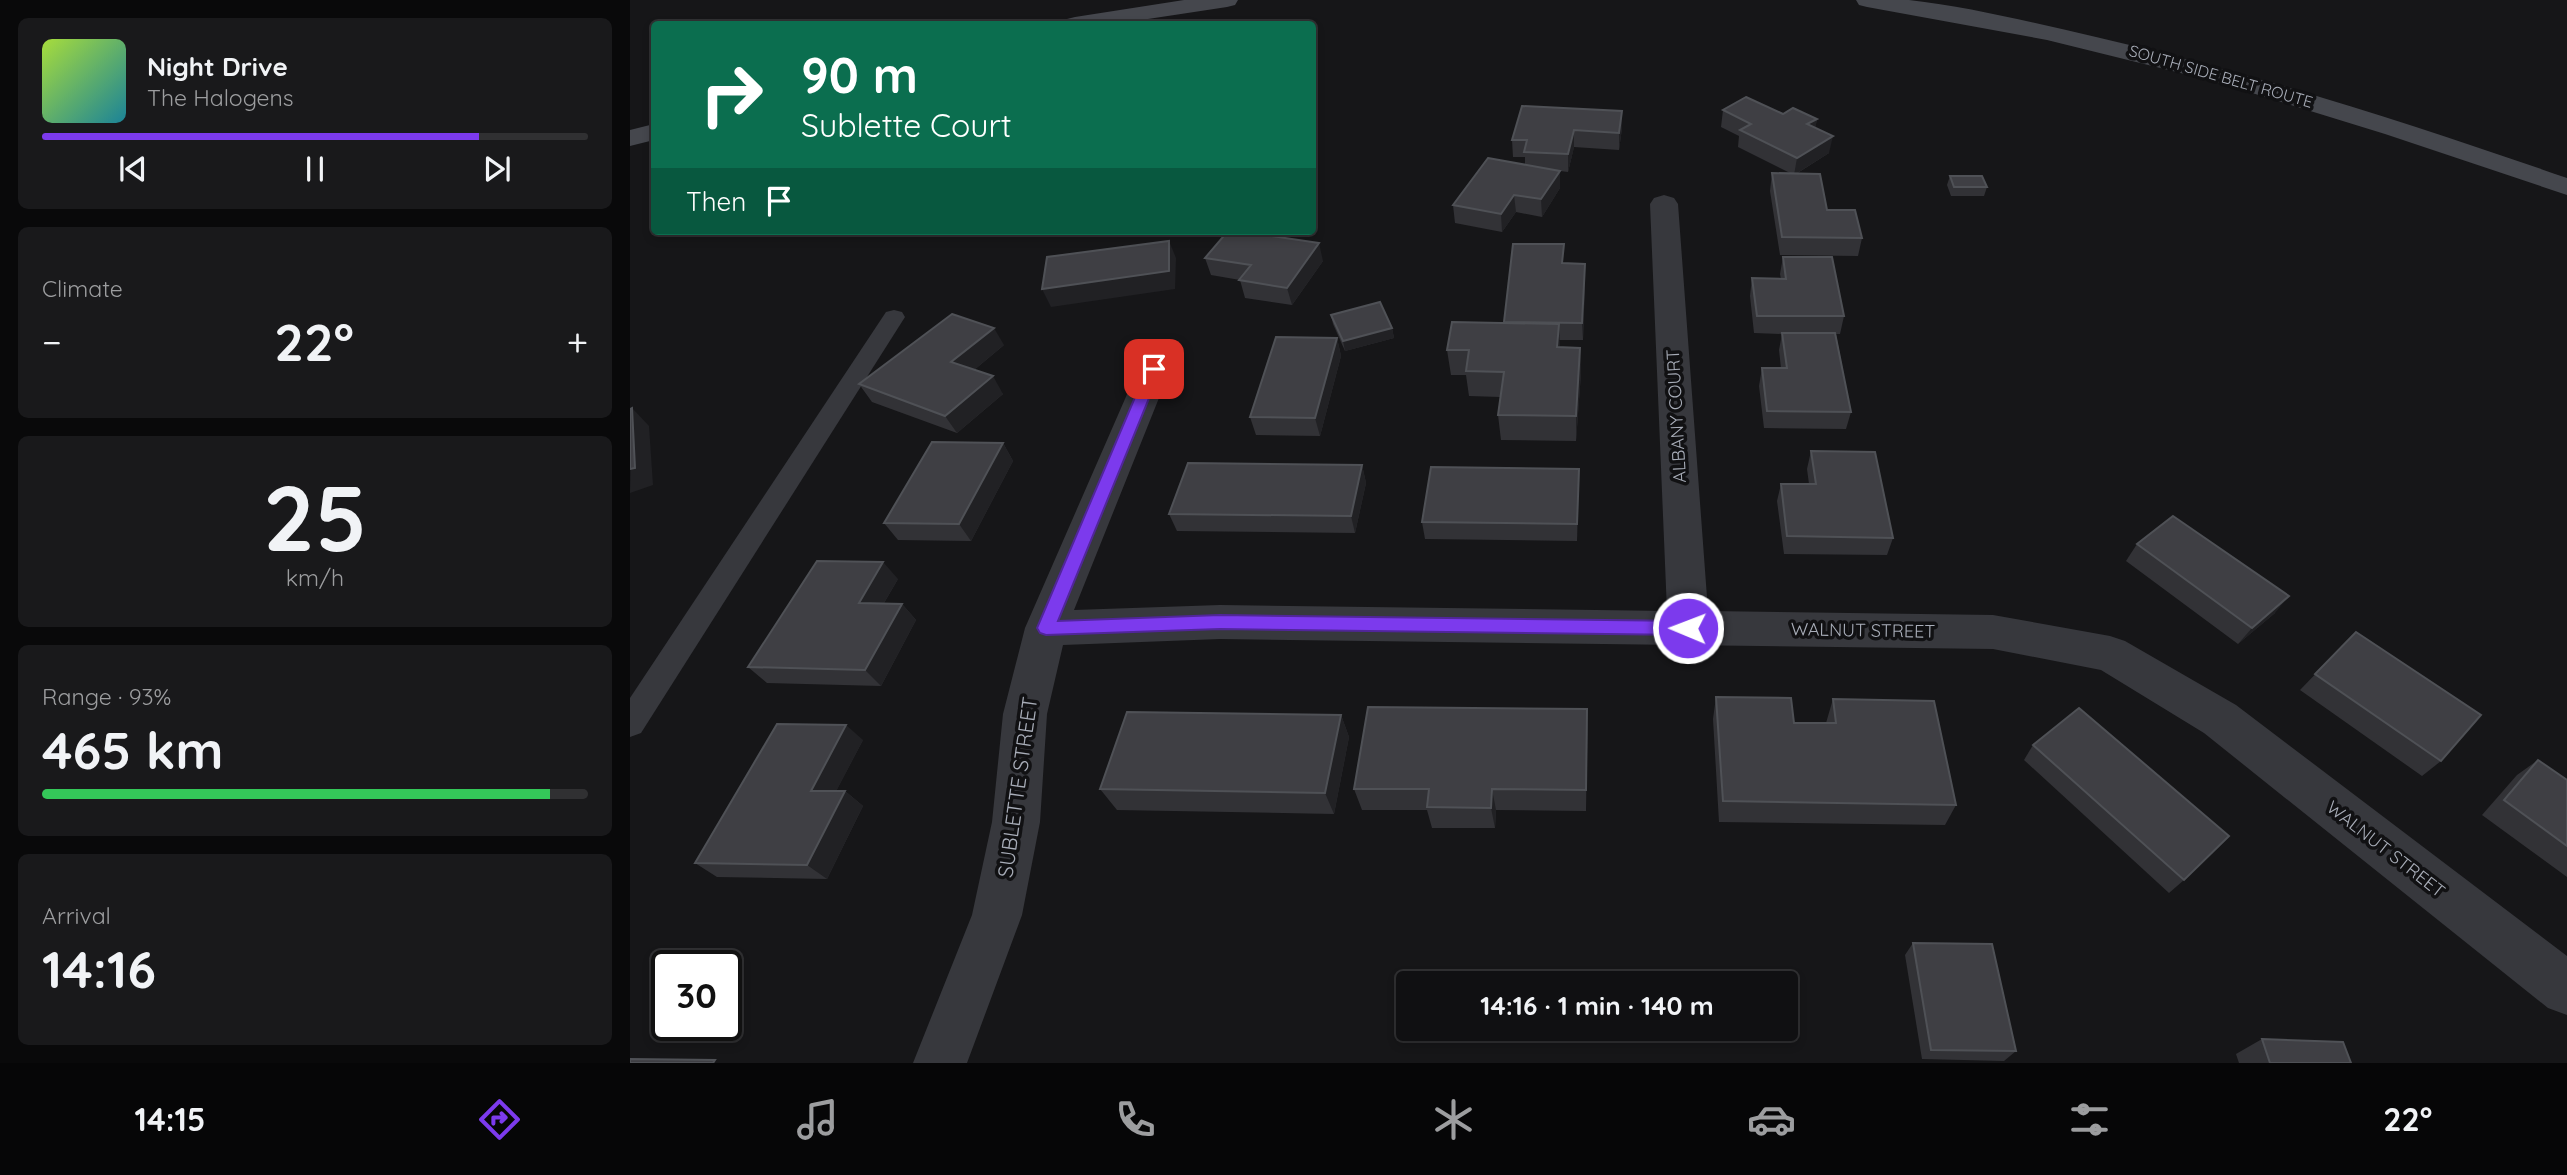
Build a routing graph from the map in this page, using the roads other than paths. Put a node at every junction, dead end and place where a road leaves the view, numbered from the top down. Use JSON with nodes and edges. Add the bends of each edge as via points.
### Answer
{"nodes":[{"id":1,"x":1227,"y":0,"type":"edge"},
{"id":2,"x":1867,"y":0,"type":"edge"},
{"id":3,"x":1094,"y":21,"type":"edge"},
{"id":4,"x":651,"y":133,"type":"edge"},
{"id":5,"x":630,"y":138,"type":"edge"},
{"id":6,"x":2567,"y":187,"type":"edge"},
{"id":7,"x":1664,"y":204,"type":"dead end"},
{"id":8,"x":894,"y":317,"type":"dead end"},
{"id":9,"x":1154,"y":369,"type":"dead end"},
{"id":10,"x":1046,"y":628,"type":"junction"},
{"id":11,"x":1688,"y":628,"type":"junction"},
{"id":12,"x":630,"y":723,"type":"edge"},
{"id":13,"x":2567,"y":989,"type":"edge"},
{"id":14,"x":940,"y":1063,"type":"edge"}],
"edges":[{"from":1,"to":3,"type":"main road"},
{"from":2,"to":6,"type":"main road","name":"SOUTH SIDE BELT ROUTE","via":[[1973,16],[2216,72]]},
{"from":4,"to":5,"type":"main road"},
{"from":7,"to":11,"type":"street","name":"ALBANY COURT"},
{"from":8,"to":12,"type":"lane"},
{"from":9,"to":10,"type":"street","name":"SUBLETTE STREET"},
{"from":10,"to":11,"type":"street","name":"WALNUT STREET","via":[[1220,622]]},
{"from":10,"to":14,"type":"street","name":"SUBLETTE STREET","via":[[1025,714],[1016,822],[997,915]]},
{"from":11,"to":13,"type":"street","name":"WALNUT STREET","via":[[1993,632],[2110,654],[2220,719]]}]}
